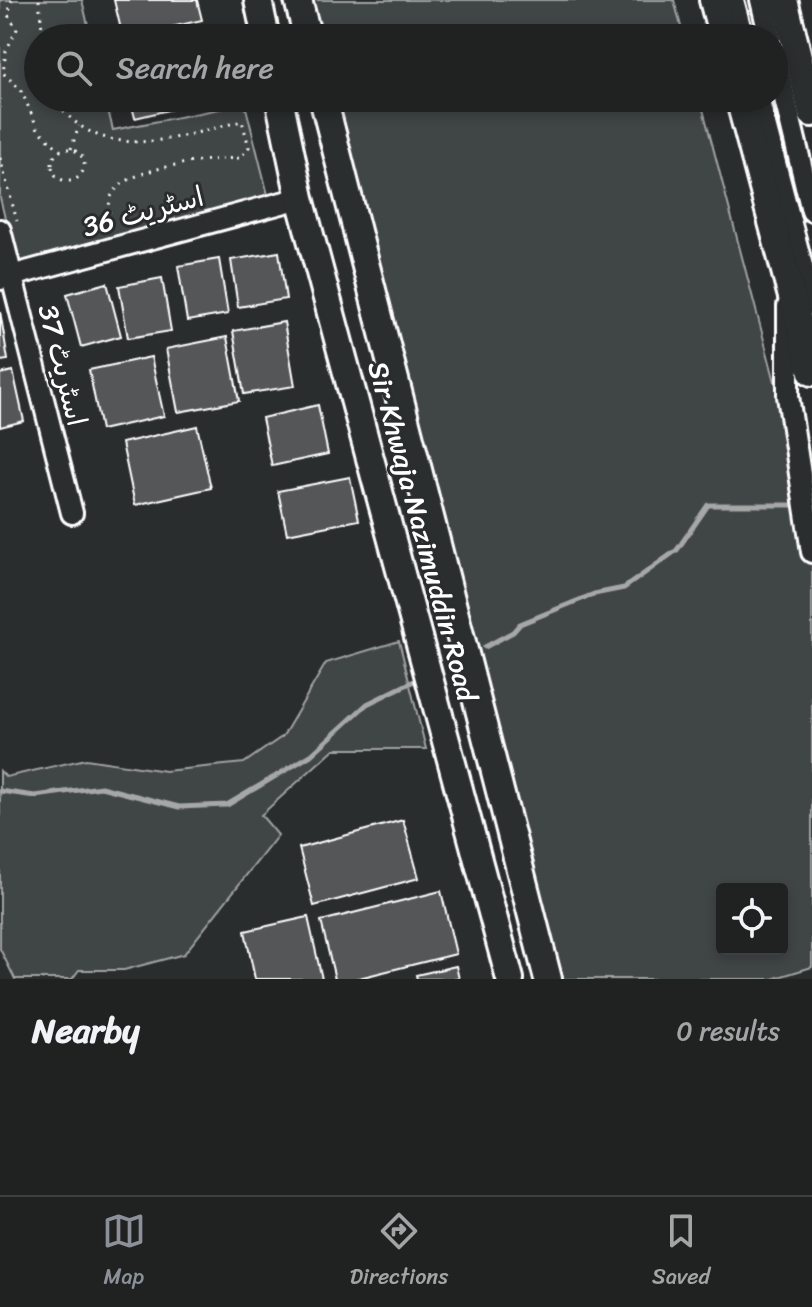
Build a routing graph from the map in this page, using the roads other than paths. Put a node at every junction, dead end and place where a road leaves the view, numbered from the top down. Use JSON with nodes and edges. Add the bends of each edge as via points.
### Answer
{"nodes":[{"id":1,"x":258,"y":0,"type":"edge"},
{"id":2,"x":298,"y":0,"type":"edge"},
{"id":3,"x":713,"y":0,"type":"edge"},
{"id":4,"x":733,"y":0,"type":"edge"},
{"id":5,"x":761,"y":0,"type":"edge"},
{"id":6,"x":784,"y":0,"type":"edge"},
{"id":7,"x":263,"y":24,"type":"edge"},
{"id":8,"x":304,"y":24,"type":"edge"},
{"id":9,"x":719,"y":24,"type":"edge"},
{"id":10,"x":739,"y":24,"type":"edge"},
{"id":11,"x":767,"y":24,"type":"edge"},
{"id":12,"x":788,"y":111,"type":"edge"},
{"id":13,"x":282,"y":112,"type":"edge"},
{"id":14,"x":327,"y":112,"type":"edge"},
{"id":15,"x":743,"y":112,"type":"edge"},
{"id":16,"x":762,"y":112,"type":"edge"},
{"id":17,"x":812,"y":113,"type":"edge"},
{"id":18,"x":300,"y":198,"type":"junction"},
{"id":19,"x":812,"y":211,"type":"edge"},
{"id":20,"x":9,"y":229,"type":"edge"},
{"id":21,"x":6,"y":277,"type":"edge"},
{"id":22,"x":788,"y":279,"type":"junction"},
{"id":23,"x":812,"y":304,"type":"edge"},
{"id":24,"x":812,"y":372,"type":"edge"},
{"id":25,"x":72,"y":513,"type":"dead end"},
{"id":26,"x":812,"y":552,"type":"edge"},
{"id":27,"x":510,"y":979,"type":"edge"},
{"id":28,"x":548,"y":979,"type":"edge"}],
"edges":[{"from":1,"to":7,"type":"main road"},
{"from":2,"to":8,"type":"main road"},
{"from":3,"to":9,"type":"main road"},
{"from":4,"to":10,"type":"street"},
{"from":5,"to":11,"type":"street"},
{"from":6,"to":17,"type":"main road"},
{"from":12,"to":19,"type":"street"},
{"from":13,"to":18,"type":"main road","name":"Sir Khwaja Nazimuddin Road"},
{"from":14,"to":28,"type":"main road","name":"Sir Khwaja Nazimuddin Road"},
{"from":15,"to":22,"type":"main road"},
{"from":16,"to":23,"type":"street"},
{"from":18,"to":21,"type":"street","name":"اسٹریٹ 36"},
{"from":18,"to":27,"type":"main road","name":"Sir Khwaja Nazimuddin Road"},
{"from":20,"to":21,"type":"street","name":"اسٹریٹ 37"},
{"from":21,"to":25,"type":"street","name":"اسٹریٹ 37"},
{"from":22,"to":24,"type":"main road"},
{"from":22,"to":26,"type":"street","via":[[788,396]]}]}
